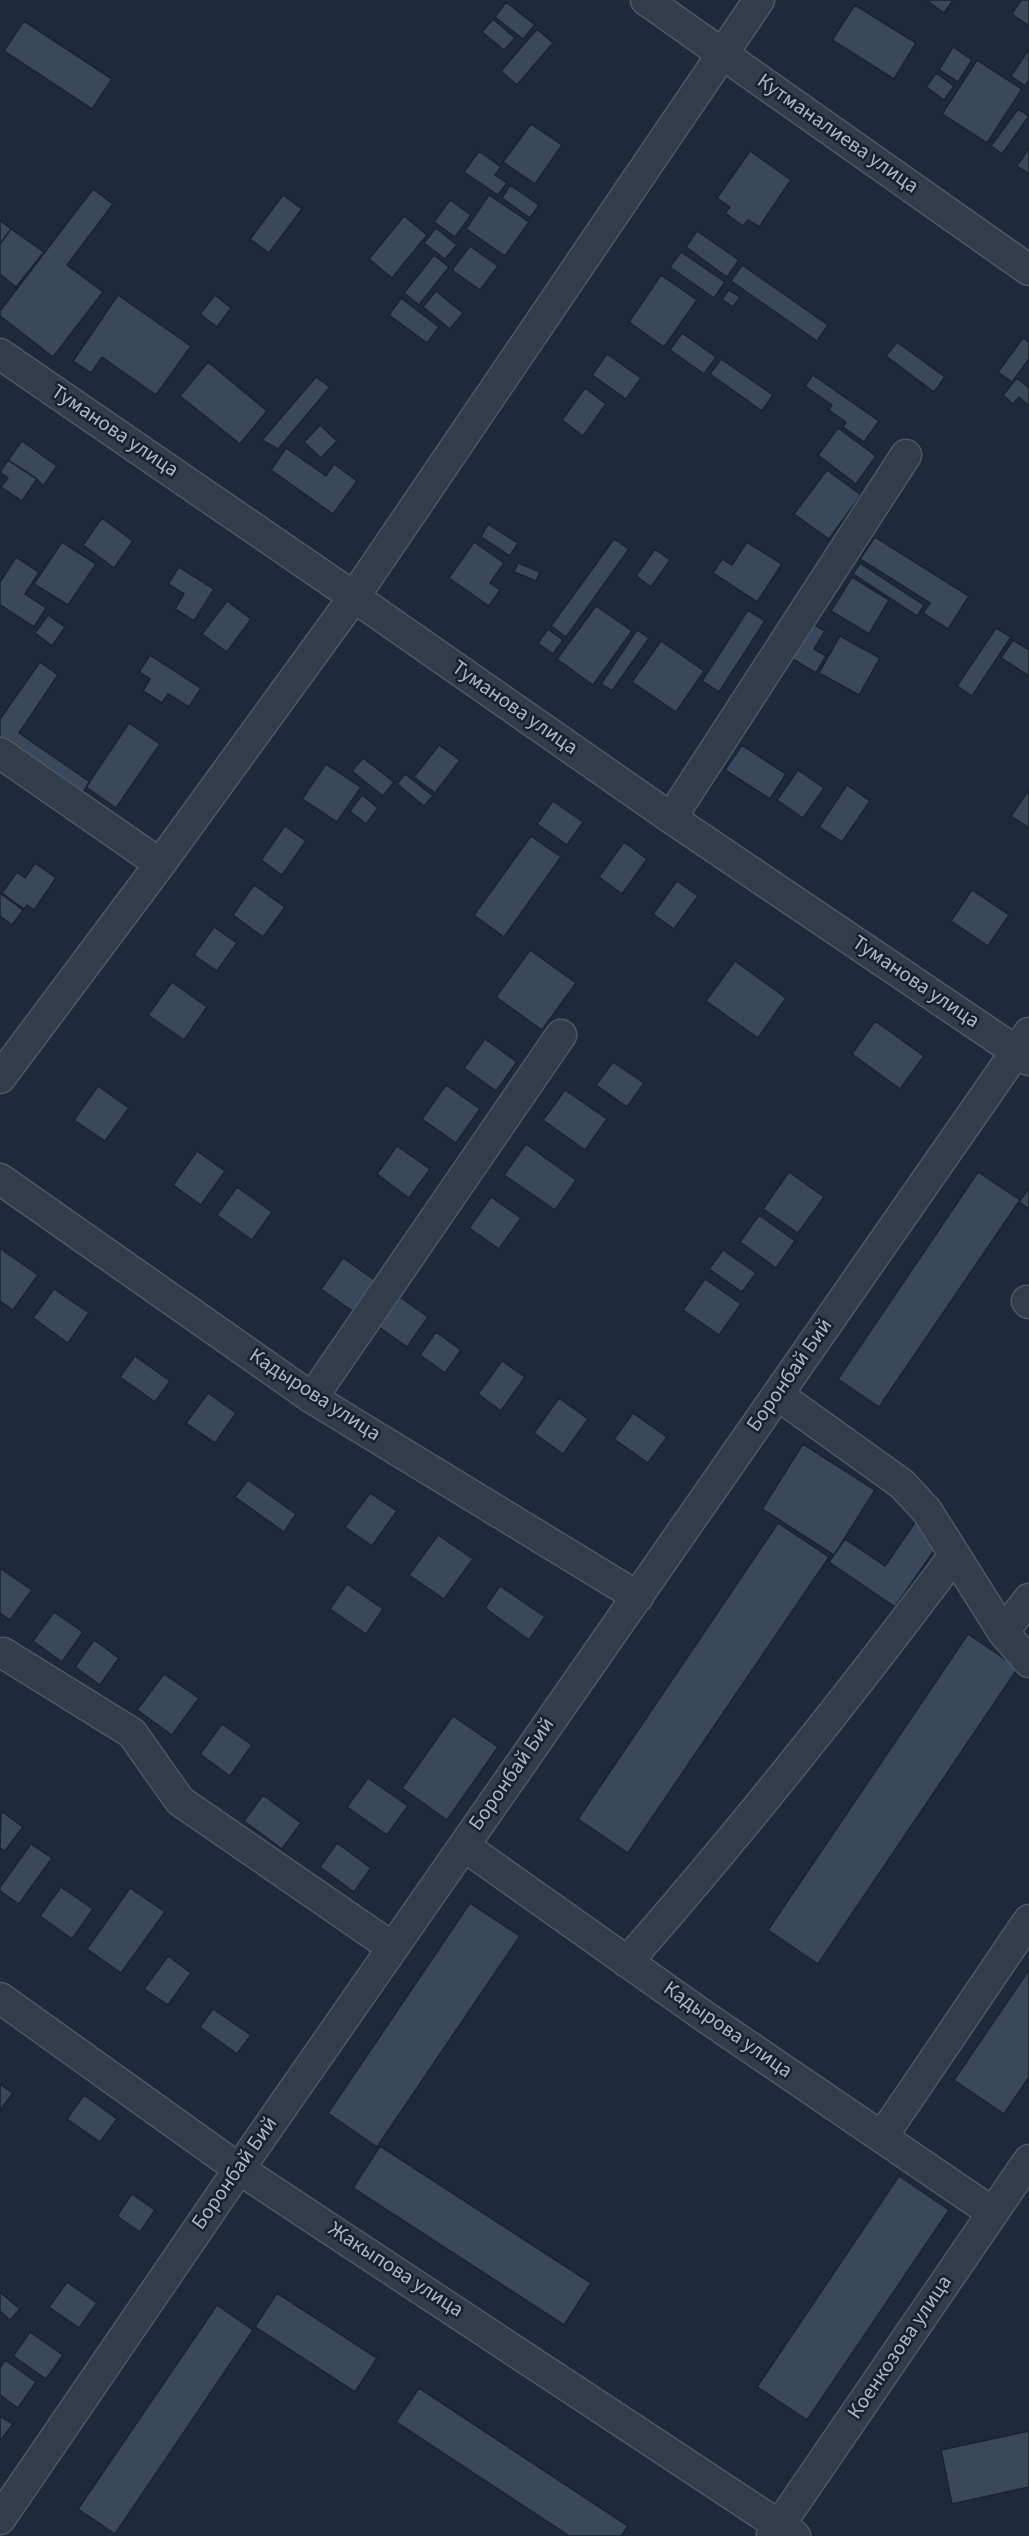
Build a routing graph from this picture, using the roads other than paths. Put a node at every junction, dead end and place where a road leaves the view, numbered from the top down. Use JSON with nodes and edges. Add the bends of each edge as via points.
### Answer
{"nodes":[{"id":1,"x":646,"y":0,"type":"edge"},
{"id":2,"x":759,"y":0,"type":"edge"},
{"id":3,"x":722,"y":53,"type":"junction"},
{"id":4,"x":1029,"y":270,"type":"edge"},
{"id":5,"x":0,"y":354,"type":"edge"},
{"id":6,"x":906,"y":455,"type":"dead end"},
{"id":7,"x":354,"y":597,"type":"junction"},
{"id":8,"x":0,"y":753,"type":"edge"},
{"id":9,"x":671,"y":819,"type":"junction"},
{"id":10,"x":160,"y":864,"type":"junction"},
{"id":11,"x":561,"y":1035,"type":"dead end"},
{"id":12,"x":1025,"y":1048,"type":"edge"},
{"id":13,"x":0,"y":1078,"type":"edge"},
{"id":14,"x":0,"y":1179,"type":"edge"},
{"id":15,"x":778,"y":1395,"type":"junction"},
{"id":16,"x":312,"y":1398,"type":"junction"},
{"id":17,"x":954,"y":1556,"type":"junction"},
{"id":18,"x":638,"y":1597,"type":"junction"},
{"id":19,"x":1029,"y":1599,"type":"edge"},
{"id":20,"x":1003,"y":1632,"type":"junction"},
{"id":21,"x":3,"y":1653,"type":"dead end"},
{"id":22,"x":1029,"y":1662,"type":"edge"},
{"id":23,"x":464,"y":1846,"type":"junction"},
{"id":24,"x":1029,"y":1920,"type":"edge"},
{"id":25,"x":393,"y":1948,"type":"junction"},
{"id":26,"x":627,"y":1962,"type":"junction"},
{"id":27,"x":0,"y":1998,"type":"edge"},
{"id":28,"x":882,"y":2137,"type":"junction"},
{"id":29,"x":1029,"y":2160,"type":"edge"},
{"id":30,"x":239,"y":2169,"type":"junction"},
{"id":31,"x":993,"y":2213,"type":"junction"},
{"id":32,"x":0,"y":2519,"type":"edge"},
{"id":33,"x":782,"y":2532,"type":"edge"}],
"edges":[{"from":1,"to":3,"type":"street","name":"Кутманалиева улица"},
{"from":2,"to":3,"type":"street"},
{"from":3,"to":4,"type":"street","name":"Кутманалиева улица"},
{"from":3,"to":7,"type":"street"},
{"from":5,"to":7,"type":"street","name":"Туманова улица"},
{"from":6,"to":9,"type":"street"},
{"from":7,"to":9,"type":"street","name":"Туманова улица"},
{"from":7,"to":10,"type":"street"},
{"from":8,"to":10,"type":"street"},
{"from":9,"to":12,"type":"street","name":"Туманова улица"},
{"from":10,"to":13,"type":"street"},
{"from":11,"to":16,"type":"street"},
{"from":12,"to":15,"type":"street","name":"Боронбай Бий"},
{"from":14,"to":16,"type":"street","name":"Кадырова улица"},
{"from":15,"to":17,"type":"street","via":[[902,1484],[927,1511]]},
{"from":15,"to":18,"type":"street","name":"Боронбай Бий"},
{"from":16,"to":18,"type":"street","name":"Кадырова улица"},
{"from":17,"to":20,"type":"street"},
{"from":17,"to":26,"type":"street","via":[[707,1871]]},
{"from":18,"to":23,"type":"street","name":"Боронбай Бий"},
{"from":19,"to":20,"type":"street"},
{"from":20,"to":22,"type":"street"},
{"from":21,"to":25,"type":"street","via":[[132,1733],[180,1801]]},
{"from":23,"to":25,"type":"street","name":"Боронбай Бий"},
{"from":23,"to":26,"type":"street","name":"Кадырова улица"},
{"from":24,"to":28,"type":"street"},
{"from":25,"to":30,"type":"street","name":"Боронбай Бий"},
{"from":26,"to":28,"type":"street","name":"Кадырова улица"},
{"from":27,"to":30,"type":"street","name":"Жакыпова улица"},
{"from":28,"to":31,"type":"street","name":"Кадырова улица"},
{"from":29,"to":31,"type":"street","name":"Коенкозова улица"},
{"from":30,"to":32,"type":"street","name":"Боронбай Бий"},
{"from":30,"to":33,"type":"street","name":"Жакыпова улица"},
{"from":31,"to":33,"type":"street","name":"Коенкозова улица"}]}
